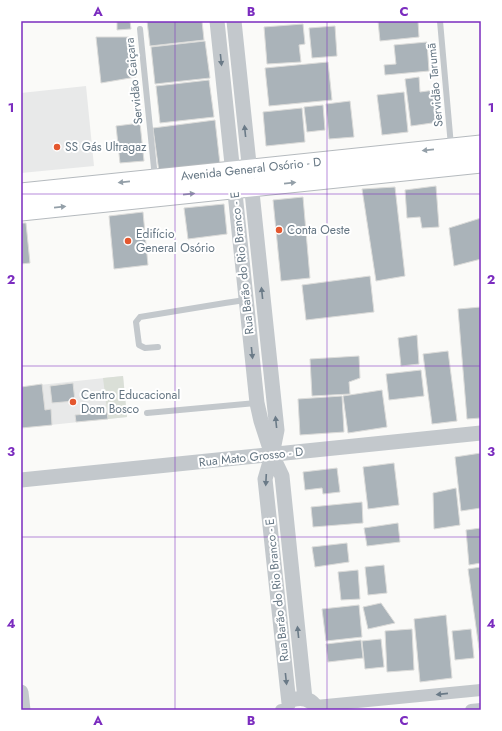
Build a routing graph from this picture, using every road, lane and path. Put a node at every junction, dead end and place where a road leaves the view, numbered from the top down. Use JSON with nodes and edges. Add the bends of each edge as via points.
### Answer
{"nodes":[{"id":1,"x":217,"y":21,"type":"edge"},
{"id":2,"x":234,"y":21,"type":"edge"},
{"id":3,"x":440,"y":21,"type":"edge"},
{"id":4,"x":140,"y":28,"type":"dead end"},
{"id":5,"x":481,"y":145,"type":"edge"},
{"id":6,"x":451,"y":148,"type":"junction"},
{"id":7,"x":481,"y":163,"type":"edge"},
{"id":8,"x":155,"y":179,"type":"junction"},
{"id":9,"x":242,"y":179,"type":"junction"},
{"id":10,"x":21,"y":193,"type":"edge"},
{"id":11,"x":21,"y":211,"type":"edge"},
{"id":12,"x":246,"y":300,"type":"junction"},
{"id":13,"x":267,"y":332,"type":"junction"},
{"id":14,"x":250,"y":334,"type":"junction"},
{"id":15,"x":158,"y":347,"type":"dead end"},
{"id":16,"x":257,"y":403,"type":"junction"},
{"id":17,"x":147,"y":413,"type":"dead end"},
{"id":18,"x":481,"y":433,"type":"edge"},
{"id":19,"x":272,"y":455,"type":"junction"},
{"id":20,"x":21,"y":480,"type":"edge"},
{"id":21,"x":294,"y":588,"type":"junction"},
{"id":22,"x":276,"y":590,"type":"junction"},
{"id":23,"x":481,"y":690,"type":"edge"},
{"id":24,"x":21,"y":692,"type":"edge"},
{"id":25,"x":394,"y":704,"type":"edge"},
{"id":26,"x":313,"y":705,"type":"edge"},
{"id":27,"x":284,"y":708,"type":"edge"},
{"id":28,"x":481,"y":709,"type":"edge"},
{"id":29,"x":23,"y":710,"type":"edge"},
{"id":30,"x":471,"y":710,"type":"edge"}],
"edges":[{"from":1,"to":9,"type":"street","name":"Rua Barão do Rio Branco - E","one_way":true},
{"from":9,"to":2,"type":"street","name":"Rua Barão do Rio Branco - E","one_way":true},
{"from":3,"to":6,"type":"lane","name":"Servidão Tarumã"},
{"from":4,"to":8,"type":"lane","name":"Servidão Caiçara"},
{"from":5,"to":6,"type":"main road","name":"Avenida General Osório - D"},
{"from":6,"to":9,"type":"main road","name":"Avenida General Osório - D","one_way":true},
{"from":9,"to":7,"type":"main road","name":"Avenida General Osório - D","one_way":true},
{"from":8,"to":9,"type":"main road","name":"Avenida General Osório - D"},
{"from":8,"to":10,"type":"main road","name":"Avenida General Osório - D","one_way":true},
{"from":11,"to":9,"type":"main road","name":"Avenida General Osório - D","one_way":true},
{"from":9,"to":12,"type":"street","name":"Rua Barão do Rio Branco - E"},
{"from":13,"to":9,"type":"street","name":"Rua Barão do Rio Branco - E","one_way":true},
{"from":12,"to":14,"type":"street","name":"Rua Barão do Rio Branco - E"},
{"from":12,"to":15,"type":"lane","via":[[140,317],[136,322],[139,346]]},
{"from":13,"to":14,"type":"street"},
{"from":19,"to":13,"type":"street","name":"Rua Barão do Rio Branco - E","one_way":true,"via":[[277,430]]},
{"from":14,"to":16,"type":"street","name":"Rua Barão do Rio Branco - E","one_way":true},
{"from":16,"to":17,"type":"lane"},
{"from":16,"to":19,"type":"street","name":"Rua Barão do Rio Branco - E"},
{"from":18,"to":19,"type":"street","name":"Rua Mato Grosso - D"},
{"from":19,"to":20,"type":"street","name":"Rua Mato Grosso - D"},
{"from":19,"to":21,"type":"street","name":"Rua Barão do Rio Branco - E","via":[[282,476]]},
{"from":19,"to":22,"type":"street","name":"Rua Barão do Rio Branco - E","one_way":true,"via":[[265,479]]},
{"from":21,"to":22,"type":"street"},
{"from":26,"to":21,"type":"street","name":"Rua Barão do Rio Branco - E","one_way":true},
{"from":22,"to":27,"type":"street","name":"Rua Barão do Rio Branco - E","one_way":true},
{"from":23,"to":25,"type":"street","one_way":true},
{"from":24,"to":29,"type":"street"},
{"from":25,"to":26,"type":"street"},
{"from":26,"to":27,"type":"street","via":[[295,699]]},
{"from":28,"to":30,"type":"street"}]}
